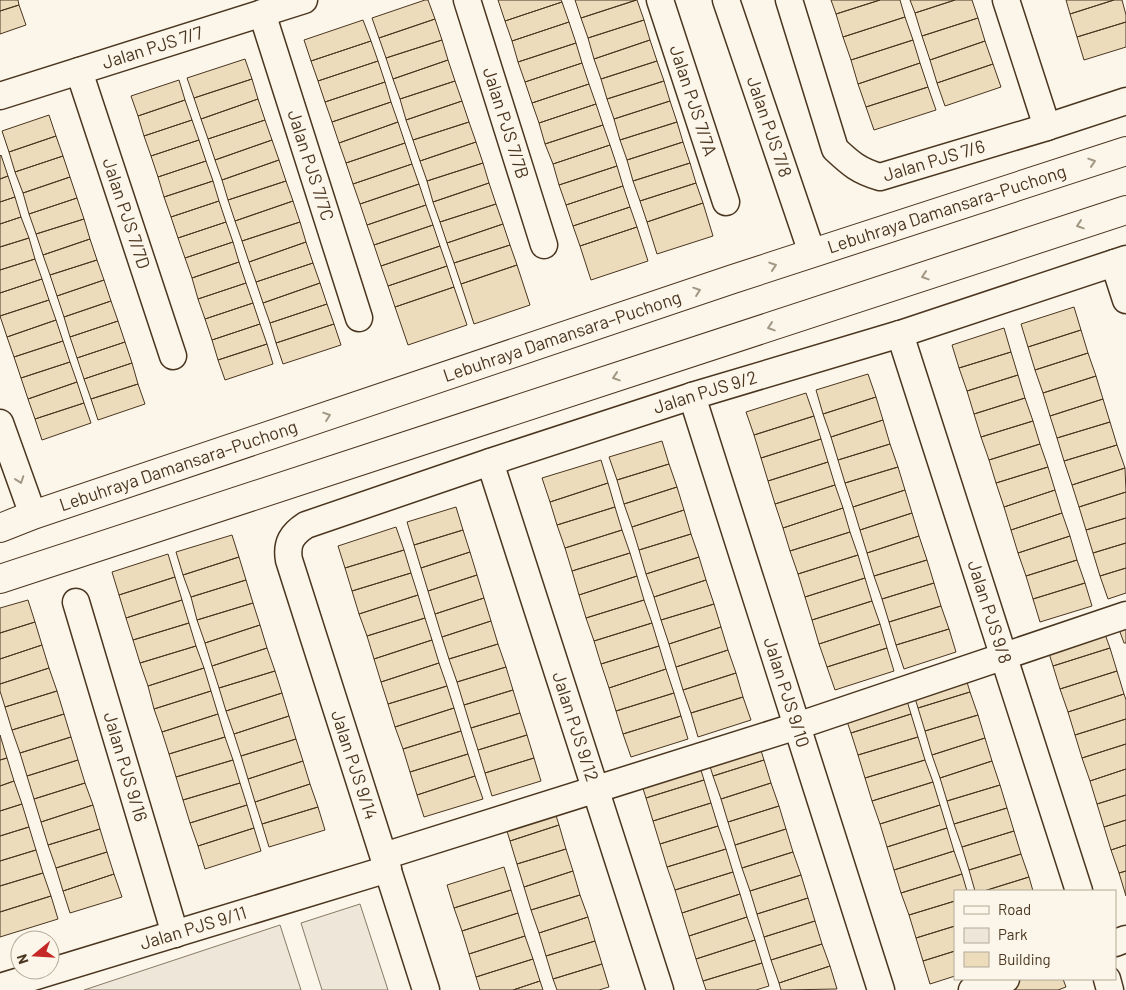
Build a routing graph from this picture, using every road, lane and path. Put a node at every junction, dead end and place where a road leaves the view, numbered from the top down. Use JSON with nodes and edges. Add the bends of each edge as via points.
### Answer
{"nodes":[{"id":1,"x":304,"y":0,"type":"edge"},
{"id":2,"x":467,"y":0,"type":"edge"},
{"id":3,"x":660,"y":0,"type":"edge"},
{"id":4,"x":726,"y":0,"type":"edge"},
{"id":5,"x":789,"y":0,"type":"edge"},
{"id":6,"x":1006,"y":0,"type":"edge"},
{"id":7,"x":262,"y":13,"type":"junction"},
{"id":8,"x":79,"y":70,"type":"junction"},
{"id":9,"x":0,"y":96,"type":"edge"},
{"id":10,"x":1126,"y":101,"type":"edge"},
{"id":11,"x":1047,"y":127,"type":"junction"},
{"id":12,"x":1126,"y":151,"type":"edge"},
{"id":13,"x":726,"y":202,"type":"dead end"},
{"id":14,"x":1126,"y":210,"type":"edge"},
{"id":15,"x":544,"y":245,"type":"dead end"},
{"id":16,"x":812,"y":253,"type":"junction"},
{"id":17,"x":1120,"y":261,"type":"edge"},
{"id":18,"x":1126,"y":300,"type":"edge"},
{"id":19,"x":359,"y":318,"type":"dead end"},
{"id":20,"x":900,"y":334,"type":"junction"},
{"id":21,"x":173,"y":356,"type":"dead end"},
{"id":22,"x":692,"y":396,"type":"junction"},
{"id":23,"x":0,"y":423,"type":"edge"},
{"id":24,"x":490,"y":462,"type":"junction"},
{"id":25,"x":32,"y":516,"type":"junction"},
{"id":26,"x":0,"y":528,"type":"edge"},
{"id":27,"x":290,"y":539,"type":"joint"},
{"id":28,"x":0,"y":579,"type":"edge"},
{"id":29,"x":76,"y":602,"type":"dead end"},
{"id":30,"x":1126,"y":615,"type":"edge"},
{"id":31,"x":1003,"y":656,"type":"junction"},
{"id":32,"x":797,"y":726,"type":"junction"},
{"id":33,"x":596,"y":790,"type":"junction"},
{"id":34,"x":386,"y":862,"type":"junction"},
{"id":35,"x":1079,"y":890,"type":"edge"},
{"id":36,"x":175,"y":934,"type":"junction"},
{"id":37,"x":1003,"y":980,"type":"edge"},
{"id":38,"x":0,"y":987,"type":"edge"},
{"id":39,"x":426,"y":990,"type":"edge"},
{"id":40,"x":660,"y":990,"type":"edge"},
{"id":41,"x":881,"y":990,"type":"edge"},
{"id":42,"x":972,"y":990,"type":"edge"}],
"edges":[{"from":1,"to":7,"type":"street","name":"Jalan PJS 7/7"},
{"from":2,"to":15,"type":"street","name":"Jalan PJS 7/7B"},
{"from":3,"to":13,"type":"street","name":"Jalan PJS 7/7A"},
{"from":4,"to":16,"type":"street","name":"Jalan PJS 7/8"},
{"from":5,"to":11,"type":"street","name":"Jalan PJS 7/6","via":[[835,149],[862,172],[880,176]]},
{"from":6,"to":11,"type":"street"},
{"from":7,"to":8,"type":"street","name":"Jalan PJS 7/7"},
{"from":7,"to":19,"type":"street","name":"Jalan PJS 7/7C"},
{"from":8,"to":9,"type":"street","name":"Jalan PJS 7/7"},
{"from":8,"to":21,"type":"street","name":"Jalan PJS 7/7D"},
{"from":10,"to":11,"type":"street","name":"Jalan PJS 7/6"},
{"from":16,"to":12,"type":"highway","name":"Lebuhraya Damansara–Puchong","one_way":true},
{"from":14,"to":28,"type":"highway","one_way":true},
{"from":25,"to":16,"type":"highway","name":"Lebuhraya Damansara–Puchong","one_way":true},
{"from":17,"to":18,"type":"street"},
{"from":17,"to":20,"type":"street","name":"Jalan PJS 9/2"},
{"from":20,"to":22,"type":"street","name":"Jalan PJS 9/2"},
{"from":20,"to":31,"type":"street","name":"Jalan PJS 9/8"},
{"from":22,"to":24,"type":"street","name":"Jalan PJS 9/2"},
{"from":22,"to":32,"type":"street","name":"Jalan PJS 9/10"},
{"from":23,"to":25,"type":"street","one_way":true},
{"from":24,"to":27,"type":"street","name":"Jalan PJS 9/2","via":[[306,525]]},
{"from":24,"to":33,"type":"street","name":"Jalan PJS 9/12"},
{"from":25,"to":26,"type":"highway","name":"Lebuhraya Damansara–Puchong"},
{"from":27,"to":34,"type":"street","name":"Jalan PJS 9/14","via":[[288,560]]},
{"from":29,"to":36,"type":"street","name":"Jalan PJS 9/16"},
{"from":30,"to":31,"type":"street","name":"Jalan PJS 9/11"},
{"from":31,"to":32,"type":"street","name":"Jalan PJS 9/11"},
{"from":31,"to":35,"type":"street","name":"Jalan PJS 9/8"},
{"from":32,"to":33,"type":"street","name":"Jalan PJS 9/11"},
{"from":32,"to":41,"type":"street","name":"Jalan PJS 9/10"},
{"from":33,"to":34,"type":"street","name":"Jalan PJS 9/11"},
{"from":33,"to":40,"type":"street","name":"Jalan PJS 9/12"},
{"from":34,"to":36,"type":"street","name":"Jalan PJS 9/11"},
{"from":34,"to":39,"type":"street","name":"Jalan PJS 9/14"},
{"from":36,"to":38,"type":"street","name":"Jalan PJS 9/11"},
{"from":37,"to":42,"type":"street"}]}
